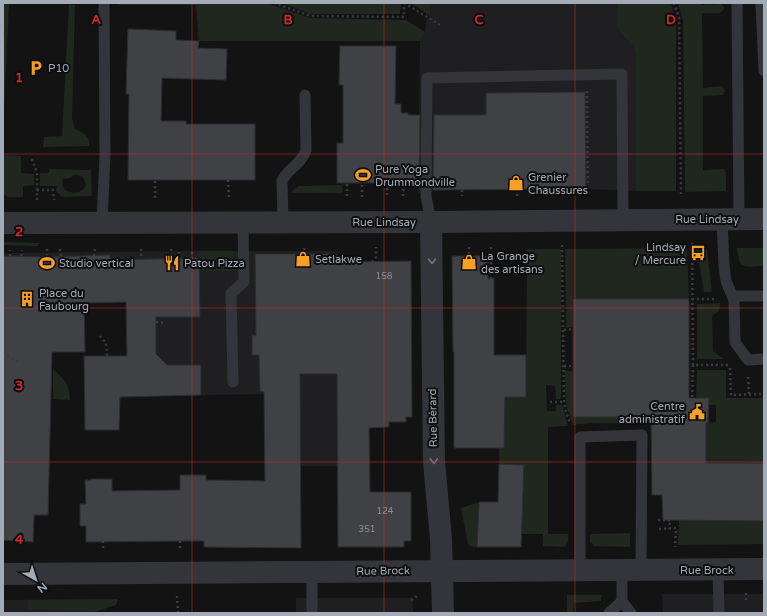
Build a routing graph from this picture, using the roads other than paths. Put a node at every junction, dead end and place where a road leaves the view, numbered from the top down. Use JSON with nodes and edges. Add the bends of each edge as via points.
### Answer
{"nodes":[{"id":1,"x":104,"y":3,"type":"edge"},
{"id":2,"x":737,"y":3,"type":"edge"},
{"id":3,"x":761,"y":3,"type":"edge"},
{"id":4,"x":764,"y":71,"type":"edge"},
{"id":5,"x":305,"y":95,"type":"dead end"},
{"id":6,"x":623,"y":219,"type":"junction"},
{"id":7,"x":731,"y":219,"type":"junction"},
{"id":8,"x":764,"y":219,"type":"edge"},
{"id":9,"x":102,"y":222,"type":"junction"},
{"id":10,"x":243,"y":222,"type":"junction"},
{"id":11,"x":284,"y":222,"type":"junction"},
{"id":12,"x":431,"y":222,"type":"junction"},
{"id":13,"x":3,"y":223,"type":"edge"},
{"id":14,"x":732,"y":296,"type":"junction"},
{"id":15,"x":764,"y":296,"type":"edge"},
{"id":16,"x":764,"y":359,"type":"edge"},
{"id":17,"x":233,"y":382,"type":"dead end"},
{"id":18,"x":764,"y":569,"type":"edge"},
{"id":19,"x":632,"y":570,"type":"junction"},
{"id":20,"x":718,"y":570,"type":"junction"},
{"id":21,"x":442,"y":571,"type":"junction"},
{"id":22,"x":580,"y":571,"type":"junction"},
{"id":23,"x":312,"y":572,"type":"junction"},
{"id":24,"x":3,"y":574,"type":"edge"},
{"id":25,"x":622,"y":601,"type":"junction"},
{"id":26,"x":312,"y":613,"type":"edge"},
{"id":27,"x":443,"y":613,"type":"edge"},
{"id":28,"x":609,"y":613,"type":"edge"},
{"id":29,"x":631,"y":613,"type":"edge"},
{"id":30,"x":719,"y":613,"type":"edge"}],
"edges":[{"from":1,"to":9,"type":"lane","via":[[105,156]]},
{"from":2,"to":7,"type":"lane"},
{"from":3,"to":4,"type":"lane"},
{"from":5,"to":11,"type":"lane","via":[[306,150],[304,157],[282,181]]},
{"from":6,"to":7,"type":"street","name":"Rue Lindsay"},
{"from":6,"to":12,"type":"street","name":"Rue Lindsay"},
{"from":6,"to":12,"type":"lane","via":[[622,74],[427,78],[426,196]]},
{"from":7,"to":8,"type":"street","name":"Rue Lindsay"},
{"from":7,"to":14,"type":"lane","via":[[724,266]]},
{"from":9,"to":10,"type":"street","name":"Rue Lindsay"},
{"from":9,"to":13,"type":"street","name":"Rue Lindsay"},
{"from":10,"to":11,"type":"street","name":"Rue Lindsay"},
{"from":10,"to":17,"type":"lane","via":[[244,282],[231,293]]},
{"from":11,"to":12,"type":"street","name":"Rue Lindsay"},
{"from":12,"to":21,"type":"street","name":"Rue Bérard","one_way":true,"via":[[434,462]]},
{"from":14,"to":15,"type":"lane"},
{"from":14,"to":16,"type":"lane","via":[[734,342],[748,360]]},
{"from":18,"to":20,"type":"street","name":"Rue Brock"},
{"from":19,"to":20,"type":"street","name":"Rue Brock"},
{"from":19,"to":22,"type":"street","name":"Rue Brock"},
{"from":19,"to":22,"type":"lane","via":[[642,435],[580,437]]},
{"from":19,"to":25,"type":"lane"},
{"from":20,"to":30,"type":"lane"},
{"from":21,"to":22,"type":"street","name":"Rue Brock"},
{"from":21,"to":23,"type":"street","name":"Rue Brock"},
{"from":21,"to":27,"type":"street","name":"Rue Bérard"},
{"from":23,"to":24,"type":"street","name":"Rue Brock"},
{"from":23,"to":26,"type":"lane"},
{"from":25,"to":28,"type":"lane"},
{"from":25,"to":29,"type":"lane"}]}
